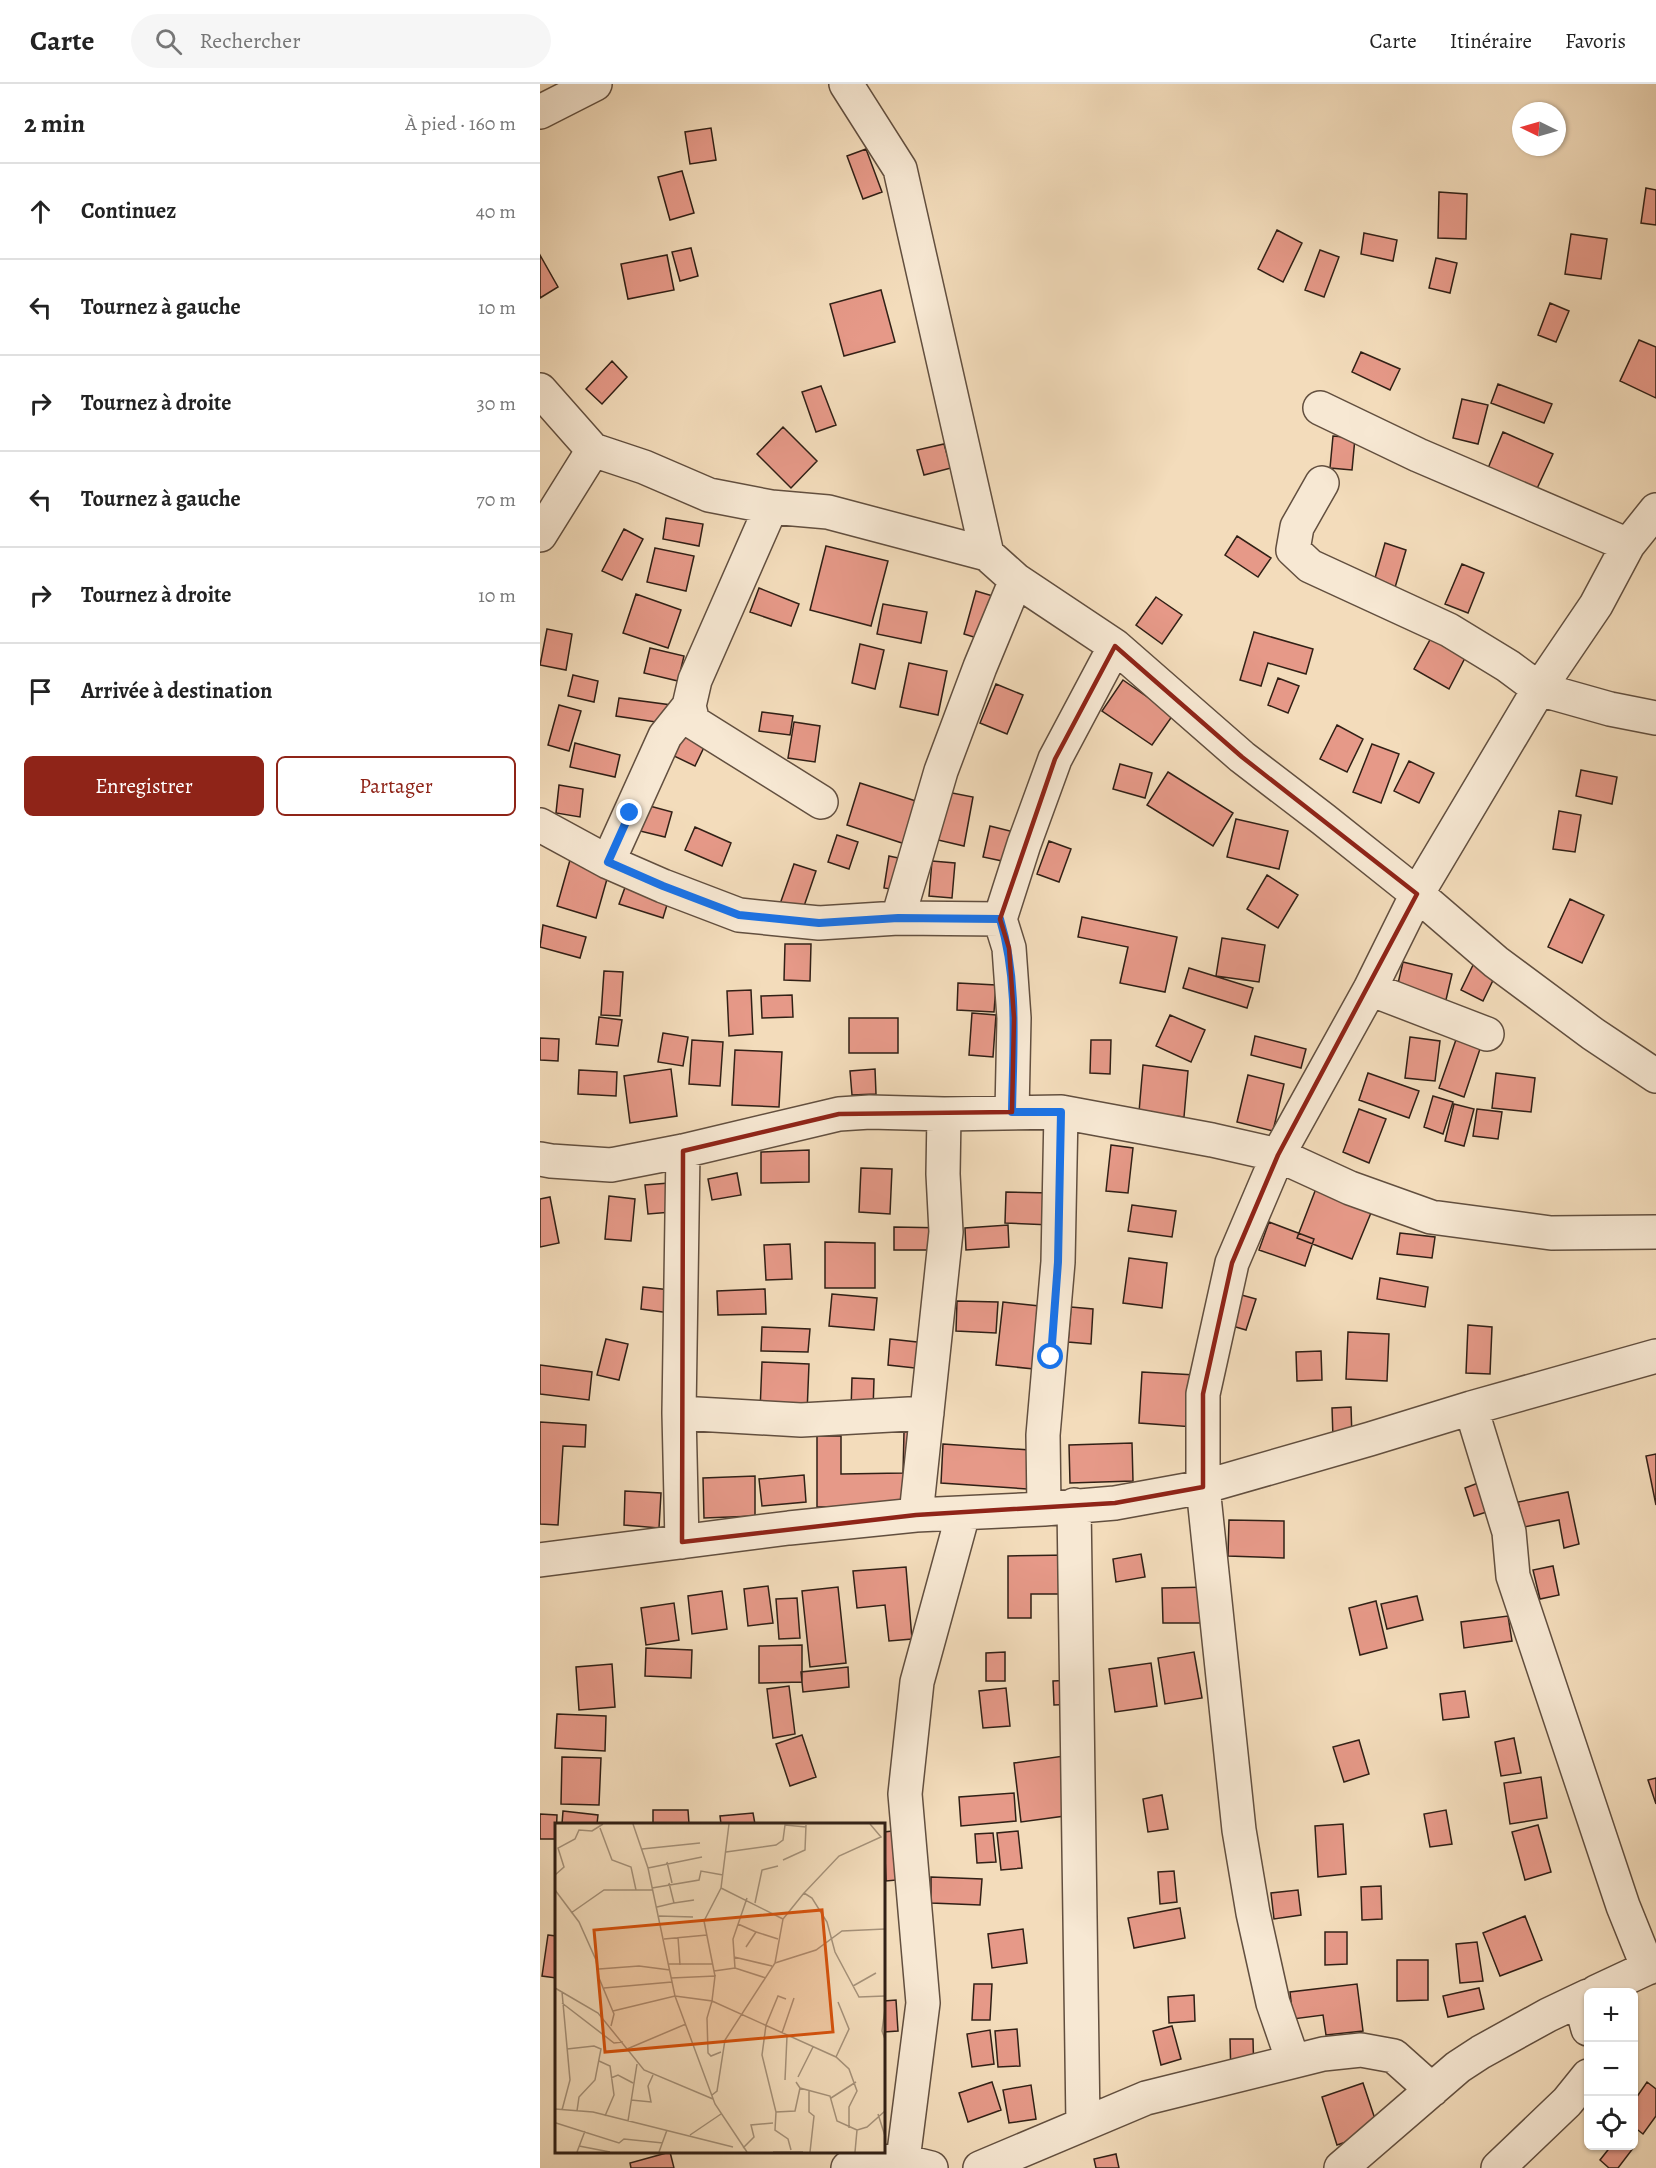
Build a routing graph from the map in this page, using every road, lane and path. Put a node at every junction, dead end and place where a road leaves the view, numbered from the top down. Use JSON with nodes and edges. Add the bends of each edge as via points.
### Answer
{"nodes":[{"id":1,"x":595,"y":84,"type":"edge"},
{"id":2,"x":846,"y":84,"type":"edge"},
{"id":3,"x":540,"y":112,"type":"edge"},
{"id":4,"x":540,"y":390,"type":"edge"},
{"id":5,"x":1320,"y":408,"type":"dead end"},
{"id":6,"x":593,"y":450,"type":"junction"},
{"id":7,"x":1322,"y":483,"type":"dead end"},
{"id":8,"x":771,"y":507,"type":"junction"},
{"id":9,"x":1656,"y":510,"type":"edge"},
{"id":10,"x":540,"y":535,"type":"edge"},
{"id":11,"x":1628,"y":545,"type":"junction"},
{"id":12,"x":987,"y":554,"type":"junction"},
{"id":13,"x":1016,"y":580,"type":"junction"},
{"id":14,"x":1115,"y":646,"type":"junction"},
{"id":15,"x":1539,"y":689,"type":"junction"},
{"id":16,"x":689,"y":706,"type":"junction"},
{"id":17,"x":1656,"y":718,"type":"edge"},
{"id":18,"x":820,"y":802,"type":"dead end"},
{"id":19,"x":540,"y":825,"type":"edge"},
{"id":20,"x":608,"y":862,"type":"junction"},
{"id":21,"x":1417,"y":894,"type":"junction"},
{"id":22,"x":898,"y":918,"type":"junction"},
{"id":23,"x":1000,"y":919,"type":"junction"},
{"id":24,"x":1370,"y":989,"type":"junction"},
{"id":25,"x":1487,"y":1034,"type":"dead end"},
{"id":26,"x":1656,"y":1076,"type":"edge"},
{"id":27,"x":1012,"y":1112,"type":"junction"},
{"id":28,"x":1061,"y":1112,"type":"junction"},
{"id":29,"x":944,"y":1114,"type":"junction"},
{"id":30,"x":683,"y":1151,"type":"junction"},
{"id":31,"x":1278,"y":1155,"type":"junction"},
{"id":32,"x":540,"y":1159,"type":"edge"},
{"id":33,"x":1656,"y":1232,"type":"edge"},
{"id":34,"x":1656,"y":1356,"type":"edge"},
{"id":35,"x":1471,"y":1408,"type":"junction"},
{"id":36,"x":679,"y":1413,"type":"junction"},
{"id":37,"x":927,"y":1413,"type":"junction"},
{"id":38,"x":1203,"y":1487,"type":"junction"},
{"id":39,"x":1059,"y":1508,"type":"junction"},
{"id":40,"x":963,"y":1514,"type":"junction"},
{"id":41,"x":916,"y":1515,"type":"junction"},
{"id":42,"x":682,"y":1542,"type":"junction"},
{"id":43,"x":540,"y":1560,"type":"edge"},
{"id":44,"x":1652,"y":1966,"type":"edge"},
{"id":45,"x":1615,"y":1988,"type":"edge"},
{"id":46,"x":1584,"y":2005,"type":"edge"},
{"id":47,"x":1293,"y":2061,"type":"junction"},
{"id":48,"x":1584,"y":2081,"type":"edge"},
{"id":49,"x":1432,"y":2090,"type":"junction"},
{"id":50,"x":1083,"y":2124,"type":"junction"},
{"id":51,"x":917,"y":2164,"type":"edge"},
{"id":52,"x":848,"y":2168,"type":"edge"},
{"id":53,"x":980,"y":2168,"type":"edge"},
{"id":54,"x":1341,"y":2168,"type":"edge"},
{"id":55,"x":1498,"y":2168,"type":"edge"}],
"edges":[{"from":1,"to":3,"type":"street"},
{"from":2,"to":12,"type":"street","via":[[900,170]]},
{"from":4,"to":6,"type":"street"},
{"from":5,"to":11,"type":"street","via":[[1418,455]]},
{"from":6,"to":8,"type":"street","via":[[644,466],[709,495]]},
{"from":6,"to":10,"type":"street"},
{"from":7,"to":15,"type":"street","via":[[1297,527],[1293,550],[1310,566],[1449,630]]},
{"from":8,"to":12,"type":"street","via":[[828,512]]},
{"from":8,"to":16,"type":"street","via":[[695,680]]},
{"from":9,"to":11,"type":"street"},
{"from":11,"to":15,"type":"street","via":[[1596,605]]},
{"from":12,"to":13,"type":"street"},
{"from":13,"to":14,"type":"street"},
{"from":13,"to":22,"type":"street","via":[[941,771]]},
{"from":14,"to":21,"type":"street","via":[[1242,757]]},
{"from":14,"to":23,"type":"street","via":[[1055,759]]},
{"from":15,"to":17,"type":"street"},
{"from":15,"to":21,"type":"street"},
{"from":16,"to":18,"type":"street","via":[[693,722]]},
{"from":16,"to":20,"type":"street","via":[[665,736]]},
{"from":19,"to":20,"type":"street"},
{"from":20,"to":22,"type":"street","via":[[739,915],[819,923]]},
{"from":21,"to":24,"type":"street"},
{"from":21,"to":26,"type":"street","via":[[1496,962]]},
{"from":22,"to":23,"type":"street"},
{"from":23,"to":27,"type":"street","via":[[1009,948],[1014,1018]]},
{"from":24,"to":25,"type":"street"},
{"from":24,"to":31,"type":"street"},
{"from":27,"to":28,"type":"street"},
{"from":27,"to":29,"type":"street"},
{"from":28,"to":31,"type":"street"},
{"from":28,"to":39,"type":"street","via":[[1058,1262],[1043,1435]]},
{"from":29,"to":30,"type":"street","via":[[839,1114]]},
{"from":29,"to":37,"type":"street","via":[[946,1232]]},
{"from":30,"to":32,"type":"street","via":[[610,1165]]},
{"from":30,"to":36,"type":"street"},
{"from":31,"to":33,"type":"street","via":[[1350,1188],[1431,1217],[1551,1233]]},
{"from":31,"to":38,"type":"street","via":[[1232,1263],[1203,1394]]},
{"from":34,"to":35,"type":"street"},
{"from":35,"to":38,"type":"street"},
{"from":35,"to":44,"type":"street","via":[[1509,1532],[1513,1576],[1623,1906]]},
{"from":36,"to":37,"type":"street","via":[[801,1420]]},
{"from":36,"to":42,"type":"street"},
{"from":37,"to":41,"type":"street"},
{"from":38,"to":39,"type":"street","via":[[1115,1503]]},
{"from":38,"to":47,"type":"street","via":[[1239,1830],[1273,2002]]},
{"from":39,"to":40,"type":"street"},
{"from":39,"to":50,"type":"street"},
{"from":40,"to":41,"type":"street"},
{"from":40,"to":51,"type":"street","via":[[917,1682],[905,1794],[923,2003]]},
{"from":41,"to":42,"type":"street"},
{"from":42,"to":43,"type":"street"},
{"from":44,"to":45,"type":"street"},
{"from":46,"to":49,"type":"street","via":[[1548,2015],[1481,2052]]},
{"from":47,"to":49,"type":"street","via":[[1361,2050],[1386,2054],[1394,2056]]},
{"from":47,"to":50,"type":"street","via":[[1146,2098]]},
{"from":48,"to":55,"type":"street"},
{"from":49,"to":54,"type":"street"},
{"from":50,"to":53,"type":"street"},
{"from":51,"to":52,"type":"street","via":[[882,2161]]}]}
